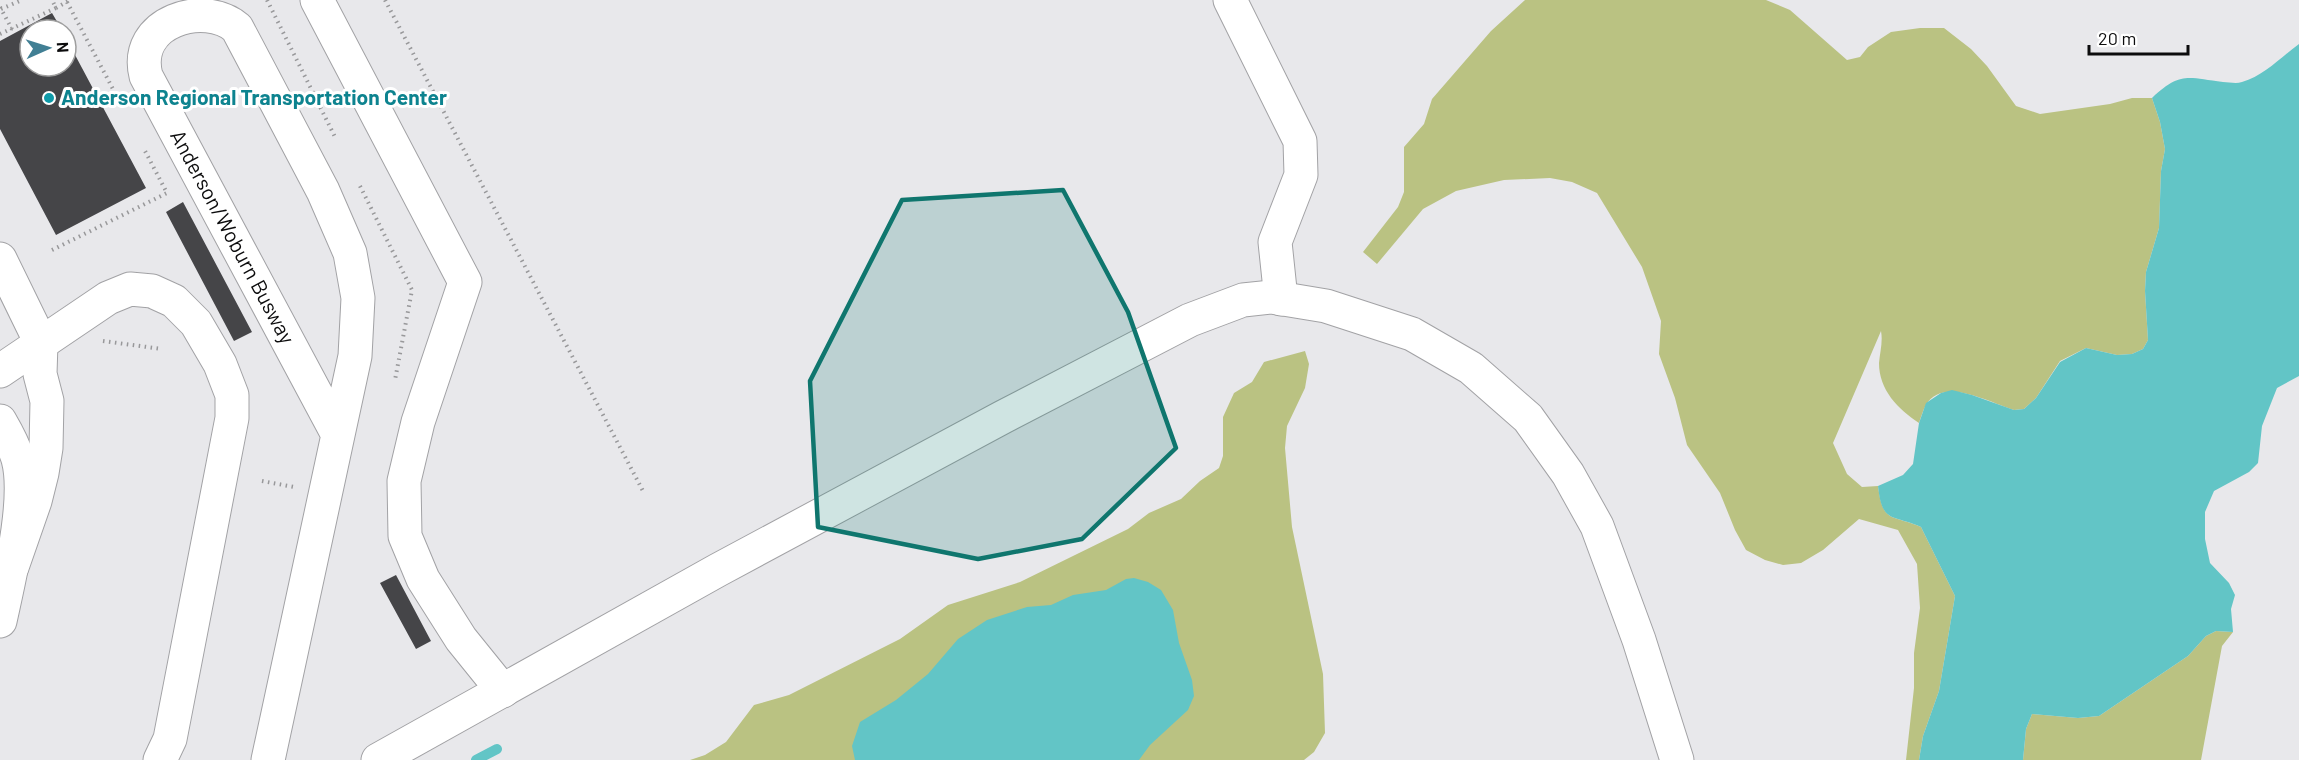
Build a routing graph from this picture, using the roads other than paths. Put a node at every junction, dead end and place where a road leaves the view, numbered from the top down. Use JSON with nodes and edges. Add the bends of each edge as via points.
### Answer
{"nodes":[{"id":1,"x":317,"y":0,"type":"edge"},
{"id":2,"x":1230,"y":0,"type":"edge"},
{"id":3,"x":0,"y":259,"type":"edge"},
{"id":4,"x":1281,"y":299,"type":"junction"},
{"id":5,"x":41,"y":343,"type":"junction"},
{"id":6,"x":0,"y":371,"type":"edge"},
{"id":7,"x":0,"y":421,"type":"edge"},
{"id":8,"x":337,"y":433,"type":"junction"},
{"id":9,"x":6,"y":554,"type":"edge"},
{"id":10,"x":0,"y":621,"type":"edge"},
{"id":11,"x":503,"y":691,"type":"junction"},
{"id":12,"x":160,"y":760,"type":"edge"},
{"id":13,"x":268,"y":760,"type":"edge"},
{"id":14,"x":378,"y":760,"type":"edge"},
{"id":15,"x":1677,"y":760,"type":"edge"}],
"edges":[{"from":1,"to":11,"type":"street","via":[[465,282],[418,422],[404,481],[405,536],[423,579],[461,639]]},
{"from":2,"to":4,"type":"street","via":[[1300,141],[1300,175],[1275,242]]},
{"from":3,"to":5,"type":"street"},
{"from":4,"to":11,"type":"street","via":[[1243,300],[1190,320],[718,570]]},
{"from":4,"to":15,"type":"street","via":[[1326,306],[1421,339],[1471,368],[1528,418],[1568,474],[1597,526]]},
{"from":5,"to":6,"type":"street"},
{"from":5,"to":9,"type":"street","via":[[40,374],[47,401],[46,447],[35,501]]},
{"from":5,"to":12,"type":"street","via":[[108,297],[130,289],[152,291],[174,301],[196,323],[220,364],[232,396],[232,418],[170,739]]},
{"from":7,"to":9,"type":"street","via":[[21,477],[21,495]]},
{"from":8,"to":8,"type":"street","name":"Anderson/Woburn Busway","via":[[355,356],[358,298],[350,253],[324,191],[237,28],[225,16],[205,11],[168,20],[153,32],[143,54],[150,87]]},
{"from":8,"to":13,"type":"street","name":"Anderson/Woburn Busway"},
{"from":9,"to":10,"type":"street"},
{"from":11,"to":14,"type":"street"}]}
